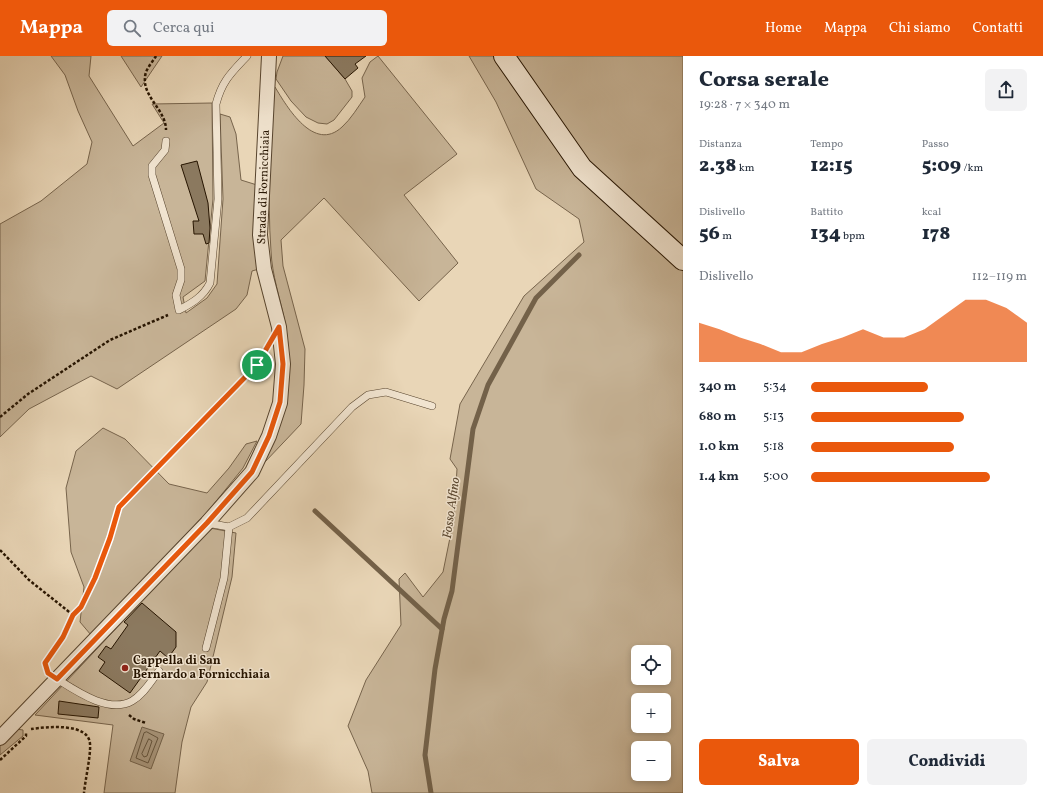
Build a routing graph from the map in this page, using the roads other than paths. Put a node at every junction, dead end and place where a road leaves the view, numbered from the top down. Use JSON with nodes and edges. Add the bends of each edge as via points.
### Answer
{"nodes":[{"id":1,"x":247,"y":56,"type":"edge"},
{"id":2,"x":268,"y":56,"type":"edge"},
{"id":3,"x":504,"y":56,"type":"edge"},
{"id":4,"x":166,"y":140,"type":"road end"},
{"id":5,"x":683,"y":260,"type":"edge"},
{"id":6,"x":432,"y":406,"type":"dead end"},
{"id":7,"x":207,"y":523,"type":"junction"},
{"id":8,"x":229,"y":528,"type":"junction"},
{"id":9,"x":206,"y":648,"type":"dead end"},
{"id":10,"x":159,"y":671,"type":"dead end"},
{"id":11,"x":57,"y":679,"type":"junction"},
{"id":12,"x":0,"y":738,"type":"edge"}],
"edges":[{"from":1,"to":4,"type":"lane","via":[[225,80],[216,104],[218,199],[210,283],[204,293],[191,304],[178,310],[176,295],[181,280],[181,269],[152,175],[152,166],[165,150]]},
{"from":2,"to":7,"type":"street","name":"Strada di Fornicchiaia","via":[[260,235],[264,269],[279,327],[283,364],[280,402],[269,436],[252,472]]},
{"from":3,"to":5,"type":"street","via":[[582,168]]},
{"from":6,"to":8,"type":"lane","via":[[386,392],[368,395],[352,407],[247,518]]},
{"from":7,"to":8,"type":"lane"},
{"from":7,"to":11,"type":"street","name":"Strada di Fornicchiaia"},
{"from":8,"to":9,"type":"lane","via":[[224,578]]},
{"from":10,"to":11,"type":"lane","via":[[146,689],[132,701],[123,704],[106,704],[89,698]]},
{"from":11,"to":12,"type":"street","name":"Strada di Fornicchiaia"}]}
